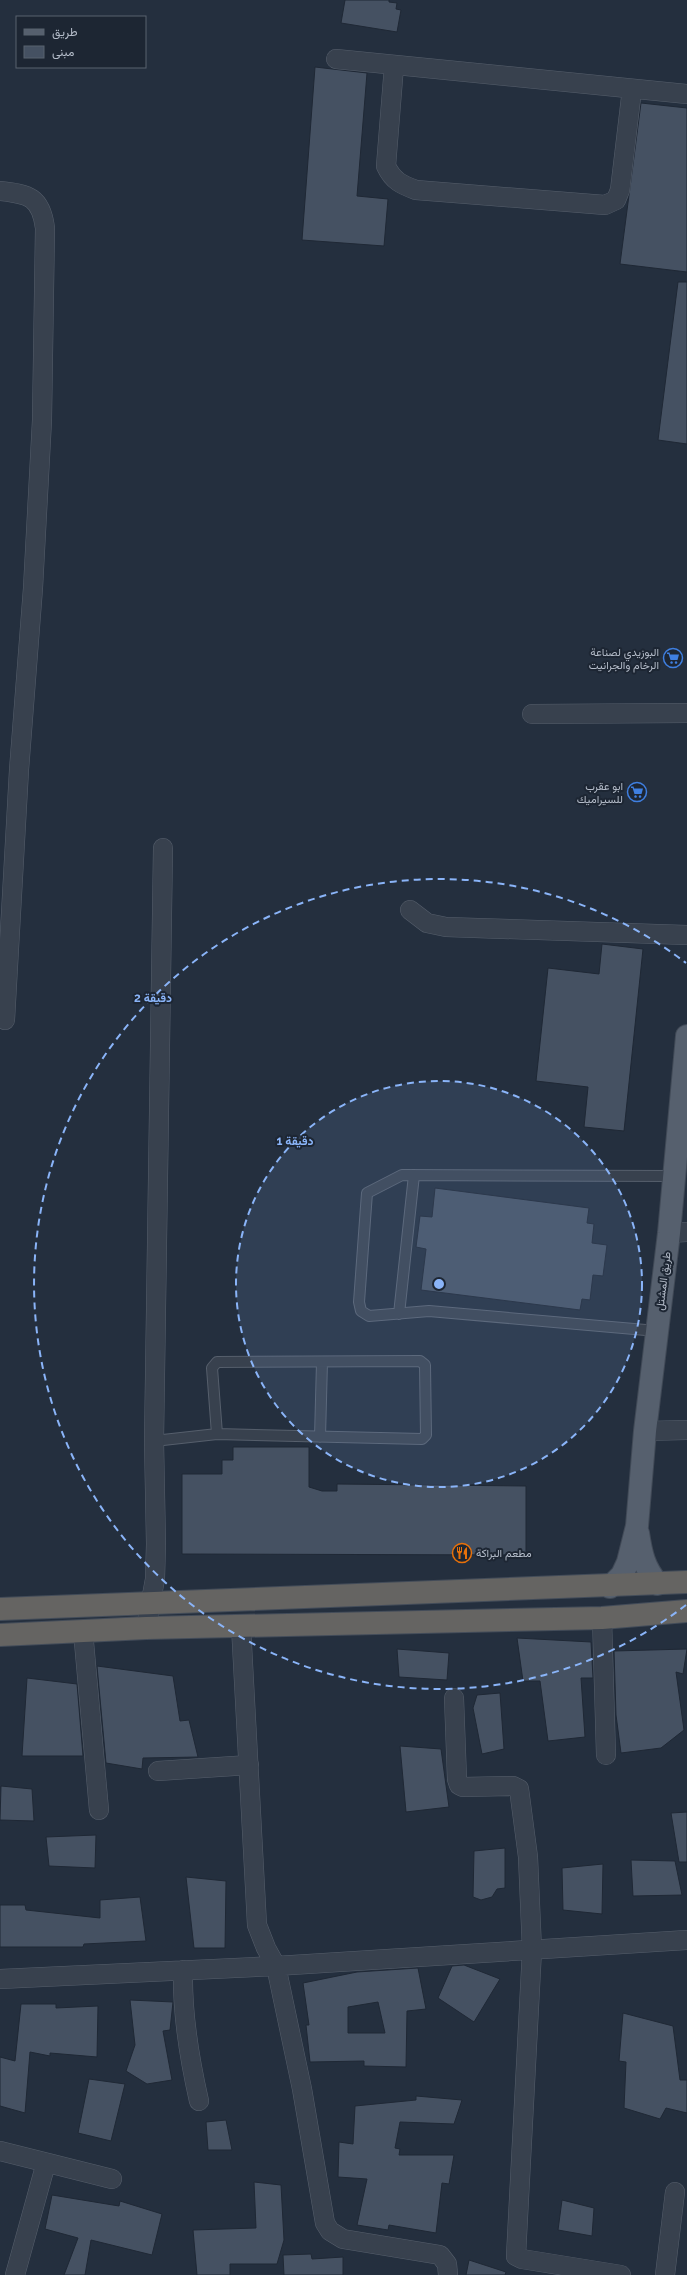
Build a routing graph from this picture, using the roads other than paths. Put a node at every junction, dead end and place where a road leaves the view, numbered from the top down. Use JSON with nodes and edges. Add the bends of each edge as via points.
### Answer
{"nodes":[{"id":1,"x":336,"y":59,"type":"dead end"},
{"id":2,"x":394,"y":66,"type":"junction"},
{"id":3,"x":632,"y":89,"type":"junction"},
{"id":4,"x":687,"y":94,"type":"edge"},
{"id":5,"x":0,"y":190,"type":"edge"},
{"id":6,"x":687,"y":713,"type":"edge"},
{"id":7,"x":532,"y":714,"type":"dead end"},
{"id":8,"x":163,"y":848,"type":"dead end"},
{"id":9,"x":410,"y":910,"type":"dead end"},
{"id":10,"x":687,"y":935,"type":"edge"},
{"id":11,"x":5,"y":1020,"type":"dead end"},
{"id":12,"x":687,"y":1036,"type":"edge"},
{"id":13,"x":414,"y":1175,"type":"junction"},
{"id":14,"x":674,"y":1176,"type":"junction"},
{"id":15,"x":678,"y":1233,"type":"edge"},
{"id":16,"x":399,"y":1314,"type":"junction"},
{"id":17,"x":657,"y":1331,"type":"junction"},
{"id":18,"x":322,"y":1362,"type":"junction"},
{"id":19,"x":687,"y":1430,"type":"edge"},
{"id":20,"x":645,"y":1431,"type":"junction"},
{"id":21,"x":217,"y":1434,"type":"junction"},
{"id":22,"x":320,"y":1437,"type":"junction"},
{"id":23,"x":154,"y":1441,"type":"junction"},
{"id":24,"x":637,"y":1526,"type":"junction"},
{"id":25,"x":687,"y":1582,"type":"edge"},
{"id":26,"x":658,"y":1584,"type":"junction"},
{"id":27,"x":610,"y":1587,"type":"junction"},
{"id":28,"x":152,"y":1603,"type":"junction"},
{"id":29,"x":0,"y":1610,"type":"edge"},
{"id":30,"x":687,"y":1611,"type":"edge"},
{"id":31,"x":602,"y":1618,"type":"junction"},
{"id":32,"x":241,"y":1626,"type":"junction"},
{"id":33,"x":146,"y":1628,"type":"junction"},
{"id":34,"x":83,"y":1631,"type":"junction"},
{"id":35,"x":0,"y":1634,"type":"edge"},
{"id":36,"x":454,"y":1698,"type":"dead end"},
{"id":37,"x":606,"y":1755,"type":"dead end"},
{"id":38,"x":249,"y":1765,"type":"junction"},
{"id":39,"x":158,"y":1771,"type":"dead end"},
{"id":40,"x":98,"y":1810,"type":"dead end"},
{"id":41,"x":687,"y":1940,"type":"edge"},
{"id":42,"x":532,"y":1950,"type":"junction"},
{"id":43,"x":276,"y":1966,"type":"junction"},
{"id":44,"x":183,"y":1970,"type":"junction"},
{"id":45,"x":0,"y":1978,"type":"edge"},
{"id":46,"x":199,"y":2101,"type":"dead end"},
{"id":47,"x":0,"y":2152,"type":"edge"},
{"id":48,"x":46,"y":2163,"type":"junction"},
{"id":49,"x":112,"y":2179,"type":"dead end"},
{"id":50,"x":675,"y":2192,"type":"dead end"},
{"id":51,"x":15,"y":2275,"type":"edge"},
{"id":52,"x":448,"y":2275,"type":"edge"},
{"id":53,"x":621,"y":2275,"type":"edge"},
{"id":54,"x":665,"y":2275,"type":"edge"}],
"edges":[{"from":1,"to":2,"type":"street"},
{"from":2,"to":3,"type":"street"},
{"from":2,"to":3,"type":"street","via":[[386,166],[391,177],[416,190],[605,205],[616,200],[620,190]]},
{"from":3,"to":4,"type":"street"},
{"from":5,"to":11,"type":"street","via":[[21,193],[35,200],[43,213],[45,228],[42,420]]},
{"from":6,"to":7,"type":"street"},
{"from":8,"to":23,"type":"street"},
{"from":9,"to":10,"type":"street","via":[[426,923],[446,927]]},
{"from":12,"to":14,"type":"main road","name":"طريق المشتل"},
{"from":13,"to":14,"type":"lane"},
{"from":13,"to":16,"type":"lane"},
{"from":13,"to":16,"type":"lane","via":[[402,1175],[367,1193],[359,1302],[361,1311],[369,1316]]},
{"from":14,"to":15,"type":"main road","name":"طريق المشتل"},
{"from":15,"to":17,"type":"main road","name":"طريق المشتل"},
{"from":16,"to":17,"type":"lane","via":[[429,1311]]},
{"from":17,"to":20,"type":"main road","name":"طريق المشتل"},
{"from":18,"to":21,"type":"lane","via":[[214,1364],[212,1368]]},
{"from":18,"to":22,"type":"lane"},
{"from":18,"to":22,"type":"lane","via":[[424,1363],[426,1435],[422,1439]]},
{"from":19,"to":20,"type":"street"},
{"from":20,"to":24,"type":"main road","name":"طريق المشتل"},
{"from":21,"to":22,"type":"lane"},
{"from":21,"to":23,"type":"lane"},
{"from":23,"to":28,"type":"street","via":[[156,1544]]},
{"from":24,"to":26,"type":"main road","name":"طريق المشتل","via":[[642,1559]]},
{"from":24,"to":27,"type":"main road","name":"طريق المشتل","via":[[625,1569]]},
{"from":25,"to":26,"type":"highway"},
{"from":26,"to":27,"type":"highway"},
{"from":27,"to":28,"type":"highway"},
{"from":28,"to":29,"type":"highway"},
{"from":28,"to":33,"type":"street"},
{"from":30,"to":31,"type":"highway"},
{"from":31,"to":32,"type":"highway"},
{"from":31,"to":37,"type":"street"},
{"from":32,"to":33,"type":"highway"},
{"from":32,"to":38,"type":"street"},
{"from":33,"to":34,"type":"highway"},
{"from":34,"to":35,"type":"highway"},
{"from":34,"to":40,"type":"street"},
{"from":36,"to":42,"type":"street","via":[[459,1785],[513,1786],[521,1793],[528,1857]]},
{"from":38,"to":39,"type":"street"},
{"from":38,"to":43,"type":"street","via":[[257,1925]]},
{"from":41,"to":42,"type":"street"},
{"from":42,"to":43,"type":"street"},
{"from":42,"to":53,"type":"street","via":[[516,2256]]},
{"from":43,"to":44,"type":"street"},
{"from":43,"to":52,"type":"street","via":[[302,2089],[325,2223],[330,2231],[343,2239],[440,2255],[447,2264]]},
{"from":44,"to":45,"type":"street"},
{"from":44,"to":46,"type":"street","via":[[182,2002],[188,2049]]},
{"from":47,"to":48,"type":"street"},
{"from":48,"to":49,"type":"street"},
{"from":48,"to":51,"type":"street"},
{"from":50,"to":54,"type":"street"}]}
